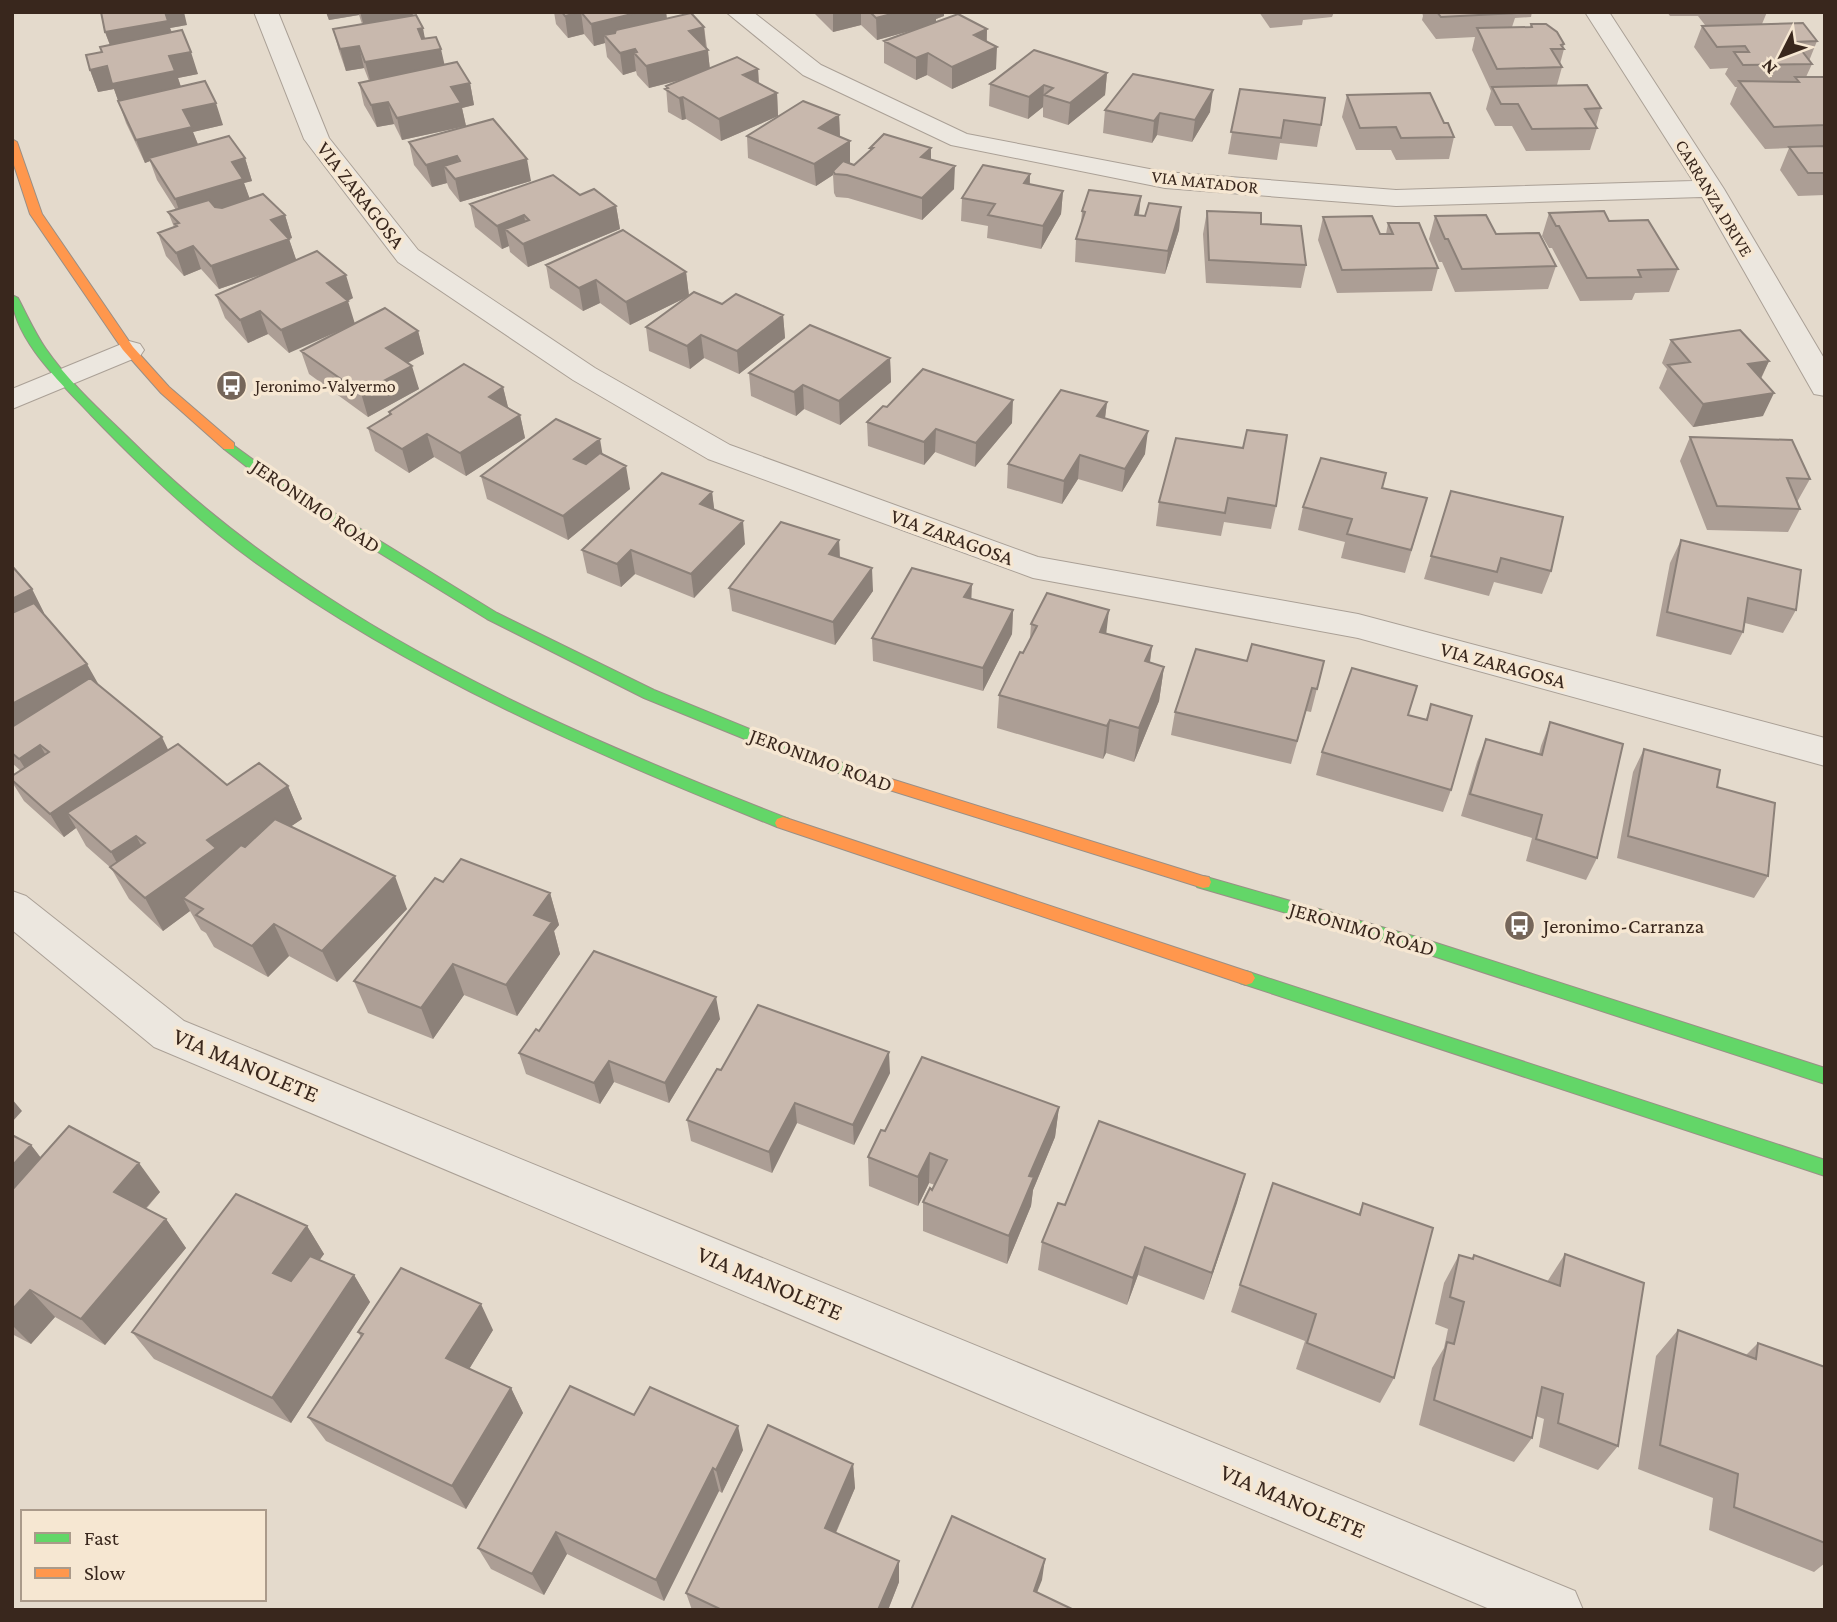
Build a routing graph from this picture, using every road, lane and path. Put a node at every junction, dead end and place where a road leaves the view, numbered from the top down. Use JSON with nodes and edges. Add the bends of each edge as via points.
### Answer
{"nodes":[{"id":1,"x":266,"y":12,"type":"edge"},
{"id":2,"x":738,"y":12,"type":"edge"},
{"id":3,"x":1597,"y":12,"type":"edge"},
{"id":4,"x":12,"y":142,"type":"edge"},
{"id":5,"x":1711,"y":190,"type":"junction"},
{"id":6,"x":12,"y":298,"type":"edge"},
{"id":7,"x":130,"y":350,"type":"junction"},
{"id":8,"x":65,"y":378,"type":"junction"},
{"id":9,"x":1825,"y":387,"type":"edge"},
{"id":10,"x":12,"y":400,"type":"edge"},
{"id":11,"x":1825,"y":752,"type":"edge"},
{"id":12,"x":12,"y":907,"type":"edge"},
{"id":13,"x":1825,"y":1076,"type":"edge"},
{"id":14,"x":1825,"y":1168,"type":"edge"},
{"id":15,"x":1556,"y":1610,"type":"edge"}],
"edges":[{"from":1,"to":11,"type":"street","name":"VIA ZARAGOSA","via":[[317,139],[408,256],[584,374],[719,452],[1033,567],[1358,626]]},
{"from":2,"to":5,"type":"street","name":"VIA MATADOR","via":[[813,70],[960,140],[1165,180],[1396,198]]},
{"from":3,"to":5,"type":"street","name":"CARRANZA DRIVE"},
{"from":4,"to":7,"type":"main road","name":"JERONIMO ROAD","via":[[36,214]]},
{"from":5,"to":9,"type":"street","name":"CARRANZA DRIVE"},
{"from":6,"to":8,"type":"main road","via":[[43,352]]},
{"from":7,"to":8,"type":"street"},
{"from":7,"to":13,"type":"main road","name":"JERONIMO ROAD","via":[[202,424],[279,485],[492,616],[649,694],[885,784],[1427,947]]},
{"from":8,"to":10,"type":"street"},
{"from":8,"to":14,"type":"main road","via":[[154,474],[301,588],[450,676],[589,744],[730,804]]},
{"from":12,"to":15,"type":"street","name":"VIA MANOLETE","via":[[169,1034]]}]}
